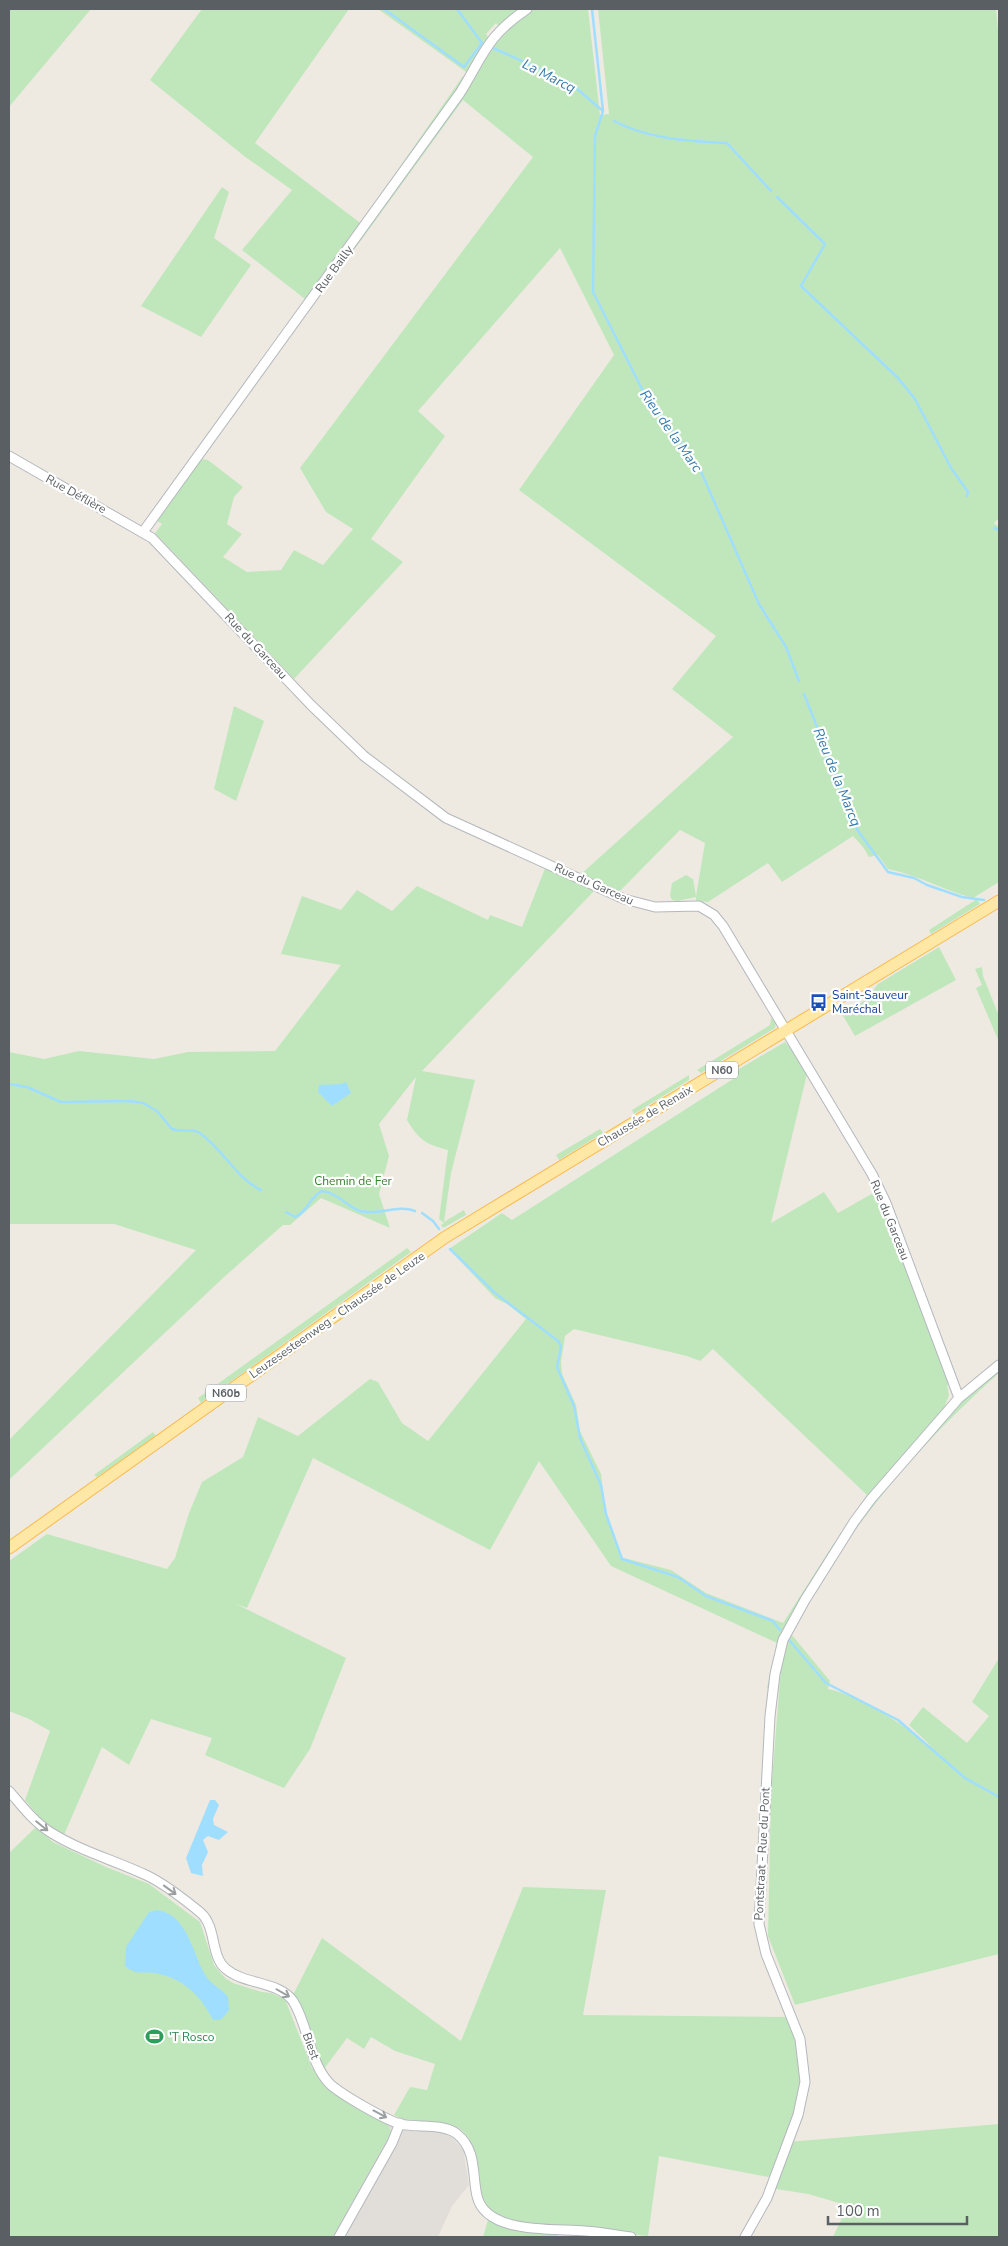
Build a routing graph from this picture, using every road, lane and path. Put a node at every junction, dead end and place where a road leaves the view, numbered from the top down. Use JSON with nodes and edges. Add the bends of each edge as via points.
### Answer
{"nodes":[{"id":1,"x":527,"y":9,"type":"edge"},
{"id":2,"x":9,"y":456,"type":"edge"},
{"id":3,"x":143,"y":532,"type":"junction"},
{"id":4,"x":999,"y":901,"type":"edge"},
{"id":5,"x":786,"y":1031,"type":"junction"},
{"id":6,"x":444,"y":1238,"type":"joint"},
{"id":7,"x":999,"y":1365,"type":"edge"},
{"id":8,"x":959,"y":1398,"type":"junction"},
{"id":9,"x":9,"y":1548,"type":"edge"},
{"id":10,"x":9,"y":1791,"type":"edge"},
{"id":11,"x":400,"y":2124,"type":"junction"},
{"id":12,"x":339,"y":2237,"type":"edge"},
{"id":13,"x":631,"y":2237,"type":"edge"},
{"id":14,"x":745,"y":2237,"type":"edge"}],
"edges":[{"from":1,"to":3,"type":"street","name":"Rue Bailly","via":[[487,44],[454,101]]},
{"from":2,"to":3,"type":"street","name":"Rue Déflière"},
{"from":3,"to":5,"type":"street","name":"Rue du Garceau","via":[[357,750],[446,818],[624,899],[656,907],[699,906],[714,914]]},
{"from":4,"to":5,"type":"main road","name":"Chaussée de Renaix","number":"N60"},
{"from":5,"to":6,"type":"main road","name":"Chaussée de Renaix","number":"N60"},
{"from":5,"to":8,"type":"street","name":"Rue du Garceau","via":[[886,1203]]},
{"from":6,"to":9,"type":"main road","name":"Leuzesesteenweg - Chaussée de Leuze","number":"N60b"},
{"from":7,"to":8,"type":"street"},
{"from":8,"to":14,"type":"street","name":"Pontstraat - Rue du Pont","via":[[866,1507],[840,1543],[786,1633],[775,1674],[759,1924],[766,1954],[800,2039],[805,2082],[798,2116],[767,2198]]},
{"from":10,"to":11,"type":"street","name":"Biest","one_way":true,"via":[[51,1833],[150,1877],[202,1914],[210,1925],[220,1961],[227,1970],[281,1991],[292,2000],[319,2067],[330,2084]]},
{"from":11,"to":12,"type":"street"},
{"from":11,"to":13,"type":"street","name":"Biest","via":[[448,2130],[460,2137],[471,2153],[480,2204],[497,2220],[516,2226]]}]}
